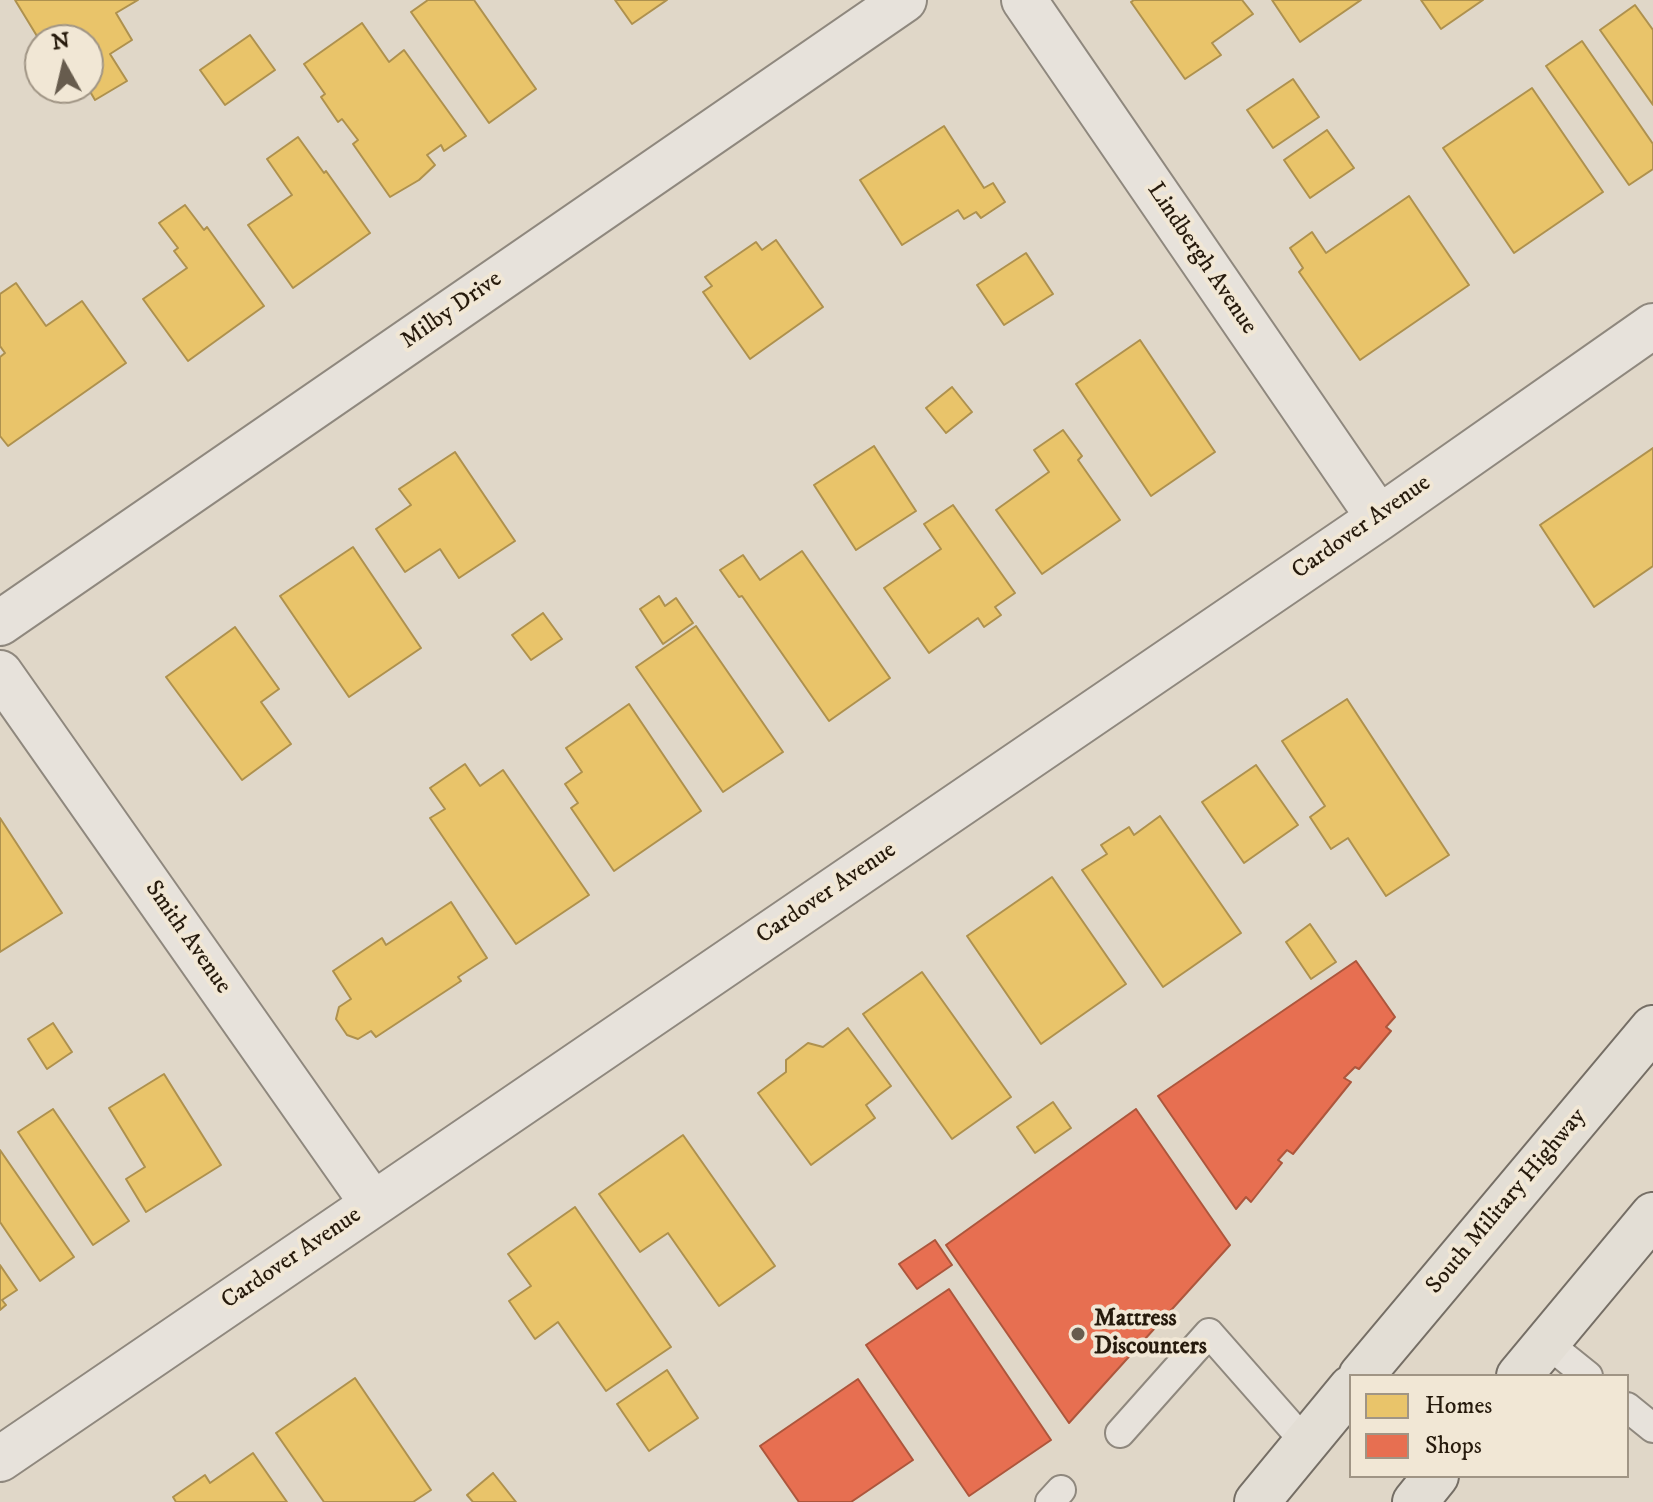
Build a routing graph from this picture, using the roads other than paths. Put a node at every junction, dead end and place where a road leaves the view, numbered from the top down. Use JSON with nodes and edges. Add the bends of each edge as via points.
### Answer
{"nodes":[{"id":1,"x":904,"y":0,"type":"edge"},
{"id":2,"x":1024,"y":0,"type":"edge"},
{"id":3,"x":1653,"y":326,"type":"edge"},
{"id":4,"x":1379,"y":518,"type":"junction"},
{"id":5,"x":0,"y":623,"type":"edge"},
{"id":6,"x":0,"y":673,"type":"edge"},
{"id":7,"x":1653,"y":1028,"type":"edge"},
{"id":8,"x":373,"y":1204,"type":"junction"},
{"id":9,"x":1653,"y":1215,"type":"edge"},
{"id":10,"x":1547,"y":1343,"type":"junction"},
{"id":11,"x":1363,"y":1374,"type":"edge"},
{"id":12,"x":1521,"y":1374,"type":"edge"},
{"id":13,"x":1586,"y":1374,"type":"edge"},
{"id":14,"x":1349,"y":1390,"type":"edge"},
{"id":15,"x":1629,"y":1409,"type":"edge"},
{"id":16,"x":1653,"y":1428,"type":"edge"},
{"id":17,"x":1120,"y":1433,"type":"dead end"},
{"id":18,"x":1305,"y":1442,"type":"junction"},
{"id":19,"x":0,"y":1459,"type":"edge"},
{"id":20,"x":1257,"y":1502,"type":"edge"}],
"edges":[{"from":1,"to":5,"type":"street","name":"Milby Drive"},
{"from":2,"to":4,"type":"street","name":"Lindbergh Avenue"},
{"from":3,"to":4,"type":"street","name":"Cardover Avenue"},
{"from":4,"to":8,"type":"street","name":"Cardover Avenue"},
{"from":6,"to":8,"type":"street","name":"Smith Avenue"},
{"from":7,"to":11,"type":"main road","name":"South Military Highway"},
{"from":8,"to":19,"type":"street","name":"Cardover Avenue"},
{"from":9,"to":10,"type":"main road"},
{"from":10,"to":12,"type":"main road"},
{"from":10,"to":13,"type":"lane"},
{"from":14,"to":18,"type":"main road"},
{"from":15,"to":16,"type":"lane"},
{"from":17,"to":18,"type":"lane","via":[[1209,1333]]},
{"from":18,"to":20,"type":"main road"}]}
